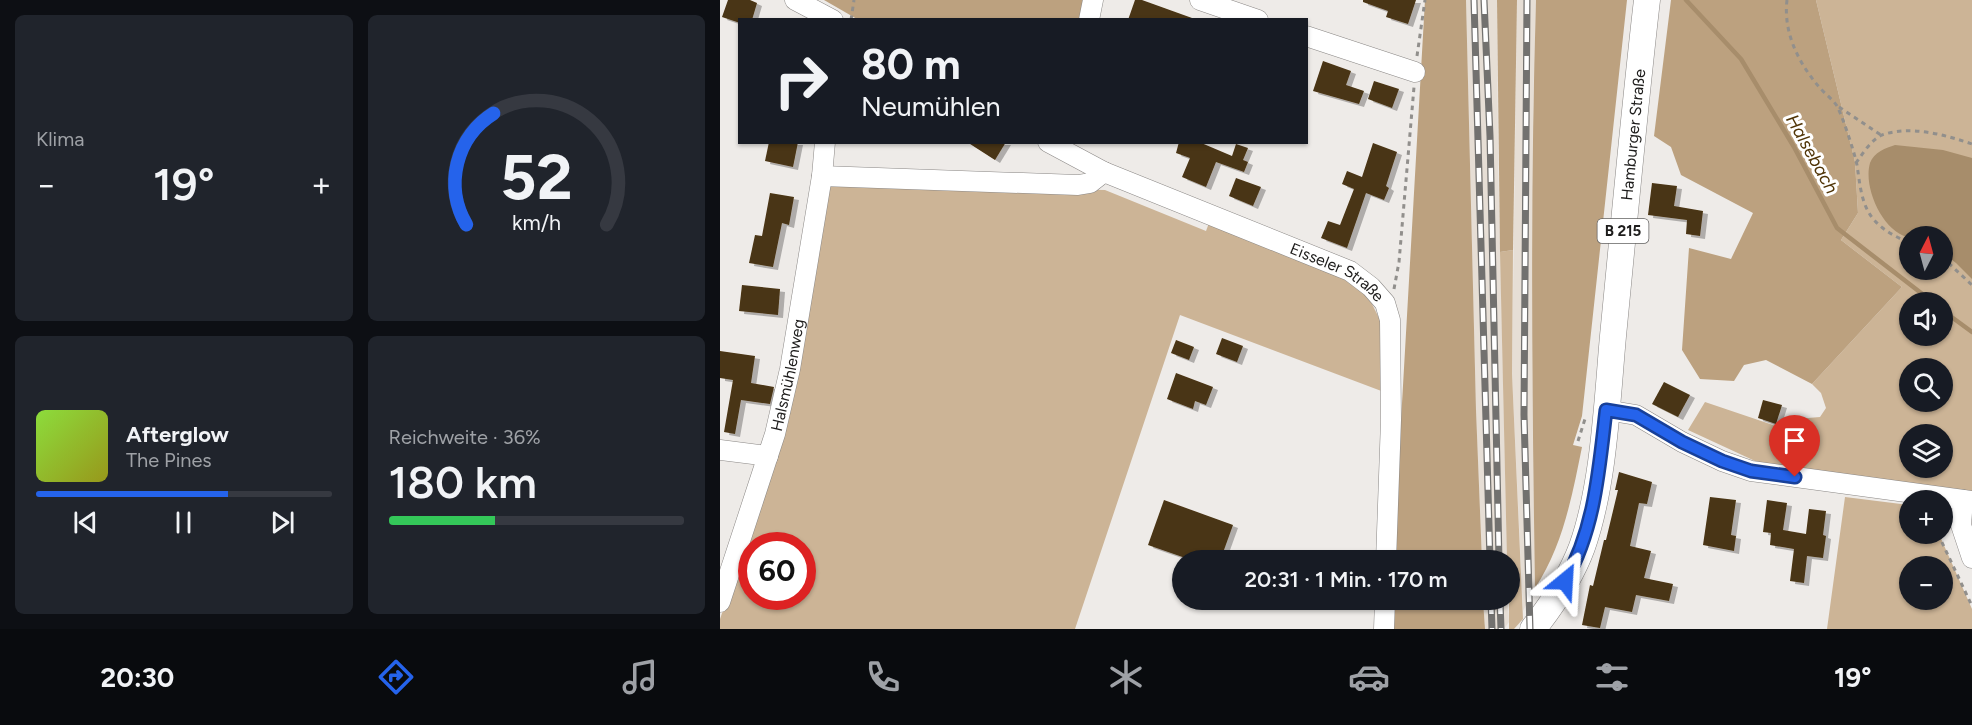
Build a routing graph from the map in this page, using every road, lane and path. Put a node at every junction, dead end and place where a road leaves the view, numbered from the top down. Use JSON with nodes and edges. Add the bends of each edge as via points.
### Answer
{"nodes":[{"id":1,"x":795,"y":0,"type":"edge"},
{"id":2,"x":854,"y":0,"type":"edge"},
{"id":3,"x":1093,"y":0,"type":"edge"},
{"id":4,"x":1200,"y":0,"type":"edge"},
{"id":5,"x":1425,"y":0,"type":"edge"},
{"id":6,"x":1787,"y":0,"type":"edge"},
{"id":7,"x":1646,"y":4,"type":"edge"},
{"id":8,"x":829,"y":18,"type":"edge"},
{"id":9,"x":851,"y":18,"type":"edge"},
{"id":10,"x":1089,"y":18,"type":"edge"},
{"id":11,"x":1252,"y":18,"type":"edge"},
{"id":12,"x":1308,"y":37,"type":"edge"},
{"id":13,"x":1415,"y":72,"type":"junction"},
{"id":14,"x":1838,"y":106,"type":"junction"},
{"id":15,"x":1881,"y":136,"type":"junction"},
{"id":16,"x":825,"y":144,"type":"edge"},
{"id":17,"x":1972,"y":144,"type":"edge"},
{"id":18,"x":1068,"y":148,"type":"edge"},
{"id":19,"x":1856,"y":163,"type":"junction"},
{"id":20,"x":1104,"y":172,"type":"junction"},
{"id":21,"x":822,"y":176,"type":"junction"},
{"id":22,"x":1899,"y":238,"type":"edge"},
{"id":23,"x":1953,"y":267,"type":"edge"},
{"id":24,"x":1972,"y":285,"type":"edge"},
{"id":25,"x":1385,"y":303,"type":"junction"},
{"id":26,"x":1606,"y":410,"type":"junction"},
{"id":27,"x":720,"y":450,"type":"edge"},
{"id":28,"x":768,"y":456,"type":"junction"},
{"id":29,"x":1967,"y":500,"type":"edge"},
{"id":30,"x":1943,"y":544,"type":"edge"},
{"id":31,"x":1386,"y":550,"type":"edge"},
{"id":32,"x":1972,"y":558,"type":"edge"},
{"id":33,"x":720,"y":602,"type":"edge"},
{"id":34,"x":1972,"y":606,"type":"edge"},
{"id":35,"x":1385,"y":610,"type":"edge"},
{"id":36,"x":1543,"y":625,"type":"edge"},
{"id":37,"x":1384,"y":629,"type":"edge"}],
"edges":[{"from":1,"to":8,"type":"street"},
{"from":2,"to":9,"type":"path"},
{"from":3,"to":10,"type":"street"},
{"from":4,"to":11,"type":"street"},
{"from":5,"to":13,"type":"path"},
{"from":6,"to":14,"type":"path","via":[[1792,42],[1814,81]]},
{"from":7,"to":26,"type":"main road","name":"Hamburger Straße","number":"B 215"},
{"from":12,"to":13,"type":"street"},
{"from":13,"to":25,"type":"path","via":[[1399,262],[1394,291]]},
{"from":14,"to":15,"type":"path"},
{"from":14,"to":19,"type":"path"},
{"from":15,"to":17,"type":"path","via":[[1913,132],[1948,136]]},
{"from":15,"to":19,"type":"path"},
{"from":16,"to":21,"type":"street","name":"Halsmühlenweg"},
{"from":18,"to":20,"type":"street","name":"Eisseler Straße"},
{"from":19,"to":22,"type":"path","via":[[1858,185],[1874,220]]},
{"from":20,"to":21,"type":"street","via":[[1090,183],[1077,185]]},
{"from":20,"to":25,"type":"street","name":"Eisseler Straße","via":[[1350,271]]},
{"from":21,"to":28,"type":"street","name":"Halsmühlenweg","via":[[790,369]]},
{"from":23,"to":24,"type":"path"},
{"from":25,"to":31,"type":"street","name":"Eisseler Straße","via":[[1390,320],[1391,409]]},
{"from":26,"to":29,"type":"street","via":[[1636,415],[1682,442],[1751,471]]},
{"from":26,"to":36,"type":"main road","name":"Hamburger Straße","number":"B 215","via":[[1587,531]]},
{"from":27,"to":28,"type":"street"},
{"from":28,"to":33,"type":"street","name":"Halsmühlenweg"},
{"from":29,"to":32,"type":"street","via":[[1960,518]]},
{"from":30,"to":34,"type":"path"},
{"from":35,"to":37,"type":"street"}]}
